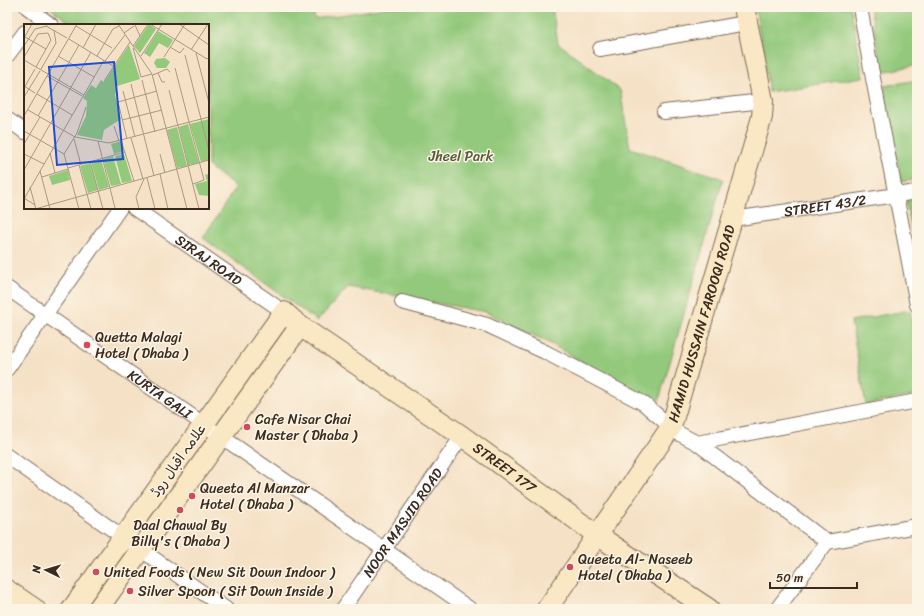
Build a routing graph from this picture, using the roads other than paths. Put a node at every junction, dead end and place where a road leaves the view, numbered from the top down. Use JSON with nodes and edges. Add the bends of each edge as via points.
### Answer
{"nodes":[{"id":1,"x":860,"y":7,"type":"edge"},
{"id":2,"x":745,"y":15,"type":"edge"},
{"id":3,"x":31,"y":16,"type":"edge"},
{"id":4,"x":49,"y":24,"type":"edge"},
{"id":5,"x":24,"y":33,"type":"edge"},
{"id":6,"x":600,"y":49,"type":"dead end"},
{"id":7,"x":7,"y":56,"type":"edge"},
{"id":8,"x":763,"y":102,"type":"junction"},
{"id":9,"x":664,"y":112,"type":"dead end"},
{"id":10,"x":7,"y":119,"type":"edge"},
{"id":11,"x":24,"y":131,"type":"edge"},
{"id":12,"x":917,"y":192,"type":"edge"},
{"id":13,"x":897,"y":196,"type":"junction"},
{"id":14,"x":119,"y":209,"type":"edge"},
{"id":15,"x":135,"y":209,"type":"edge"},
{"id":16,"x":733,"y":219,"type":"junction"},
{"id":17,"x":7,"y":288,"type":"edge"},
{"id":18,"x":402,"y":302,"type":"dead end"},
{"id":19,"x":917,"y":305,"type":"edge"},
{"id":20,"x":284,"y":312,"type":"junction"},
{"id":21,"x":45,"y":315,"type":"junction"},
{"id":22,"x":300,"y":326,"type":"junction"},
{"id":23,"x":7,"y":369,"type":"edge"},
{"id":24,"x":917,"y":401,"type":"edge"},
{"id":25,"x":203,"y":424,"type":"junction"},
{"id":26,"x":671,"y":427,"type":"junction"},
{"id":27,"x":462,"y":436,"type":"junction"},
{"id":28,"x":221,"y":437,"type":"junction"},
{"id":29,"x":697,"y":443,"type":"junction"},
{"id":30,"x":7,"y":456,"type":"edge"},
{"id":31,"x":917,"y":526,"type":"edge"},
{"id":32,"x":597,"y":535,"type":"junction"},
{"id":33,"x":124,"y":537,"type":"junction"},
{"id":34,"x":827,"y":542,"type":"junction"},
{"id":35,"x":141,"y":549,"type":"junction"},
{"id":36,"x":384,"y":549,"type":"junction"},
{"id":37,"x":7,"y":590,"type":"edge"},
{"id":38,"x":35,"y":609,"type":"edge"},
{"id":39,"x":72,"y":609,"type":"edge"},
{"id":40,"x":98,"y":609,"type":"edge"},
{"id":41,"x":226,"y":609,"type":"edge"},
{"id":42,"x":343,"y":609,"type":"edge"},
{"id":43,"x":470,"y":609,"type":"edge"},
{"id":44,"x":547,"y":609,"type":"edge"},
{"id":45,"x":709,"y":609,"type":"edge"},
{"id":46,"x":777,"y":609,"type":"edge"}],
"edges":[{"from":1,"to":13,"type":"street"},
{"from":2,"to":6,"type":"street"},
{"from":2,"to":8,"type":"street","name":"HAMID HUSSAIN FAROOQI ROAD"},
{"from":3,"to":4,"type":"street"},
{"from":5,"to":7,"type":"street"},
{"from":8,"to":9,"type":"street"},
{"from":8,"to":16,"type":"street","name":"HAMID HUSSAIN FAROOQI ROAD","via":[[762,117]]},
{"from":10,"to":11,"type":"street"},
{"from":12,"to":13,"type":"street","name":"STREET 43/2"},
{"from":13,"to":16,"type":"street","name":"STREET 43/2"},
{"from":13,"to":19,"type":"street"},
{"from":14,"to":21,"type":"street"},
{"from":15,"to":20,"type":"street","name":"SIRAJ ROAD"},
{"from":16,"to":26,"type":"street","name":"HAMID HUSSAIN FAROOQI ROAD"},
{"from":17,"to":21,"type":"street","name":"KURTA GALI"},
{"from":18,"to":26,"type":"street","via":[[487,325],[516,338],[643,403]]},
{"from":20,"to":22,"type":"street","name":"STREET 177"},
{"from":20,"to":25,"type":"street","name":"علامہ اقبال روڈ"},
{"from":21,"to":23,"type":"street"},
{"from":21,"to":25,"type":"street","name":"KURTA GALI"},
{"from":22,"to":27,"type":"street","name":"STREET 177"},
{"from":22,"to":28,"type":"street","name":"علامہ اقبال روڈ"},
{"from":24,"to":29,"type":"street"},
{"from":25,"to":28,"type":"street","name":"KURTA GALI"},
{"from":25,"to":33,"type":"street","name":"علامہ اقبال روڈ"},
{"from":26,"to":29,"type":"street","via":[[678,434]]},
{"from":26,"to":32,"type":"street","name":"HAMID HUSSAIN FAROOQI ROAD"},
{"from":27,"to":32,"type":"street","name":"STREET 177"},
{"from":27,"to":36,"type":"street","name":"NOOR MASJID ROAD"},
{"from":28,"to":35,"type":"street","name":"علامہ اقبال روڈ"},
{"from":28,"to":36,"type":"street","name":"KURTA GALI"},
{"from":29,"to":34,"type":"street"},
{"from":30,"to":33,"type":"street"},
{"from":31,"to":34,"type":"street"},
{"from":32,"to":44,"type":"street","name":"HAMID HUSSAIN FAROOQI ROAD"},
{"from":32,"to":45,"type":"street","name":"STREET 177"},
{"from":33,"to":35,"type":"street"},
{"from":33,"to":39,"type":"street","name":"علامہ اقبال روڈ"},
{"from":34,"to":46,"type":"street"},
{"from":35,"to":40,"type":"street","name":"علامہ اقبال روڈ"},
{"from":35,"to":41,"type":"street"},
{"from":36,"to":42,"type":"street","name":"NOOR MASJID ROAD"},
{"from":36,"to":43,"type":"street","name":"KURTA GALI"},
{"from":37,"to":38,"type":"street"}]}
